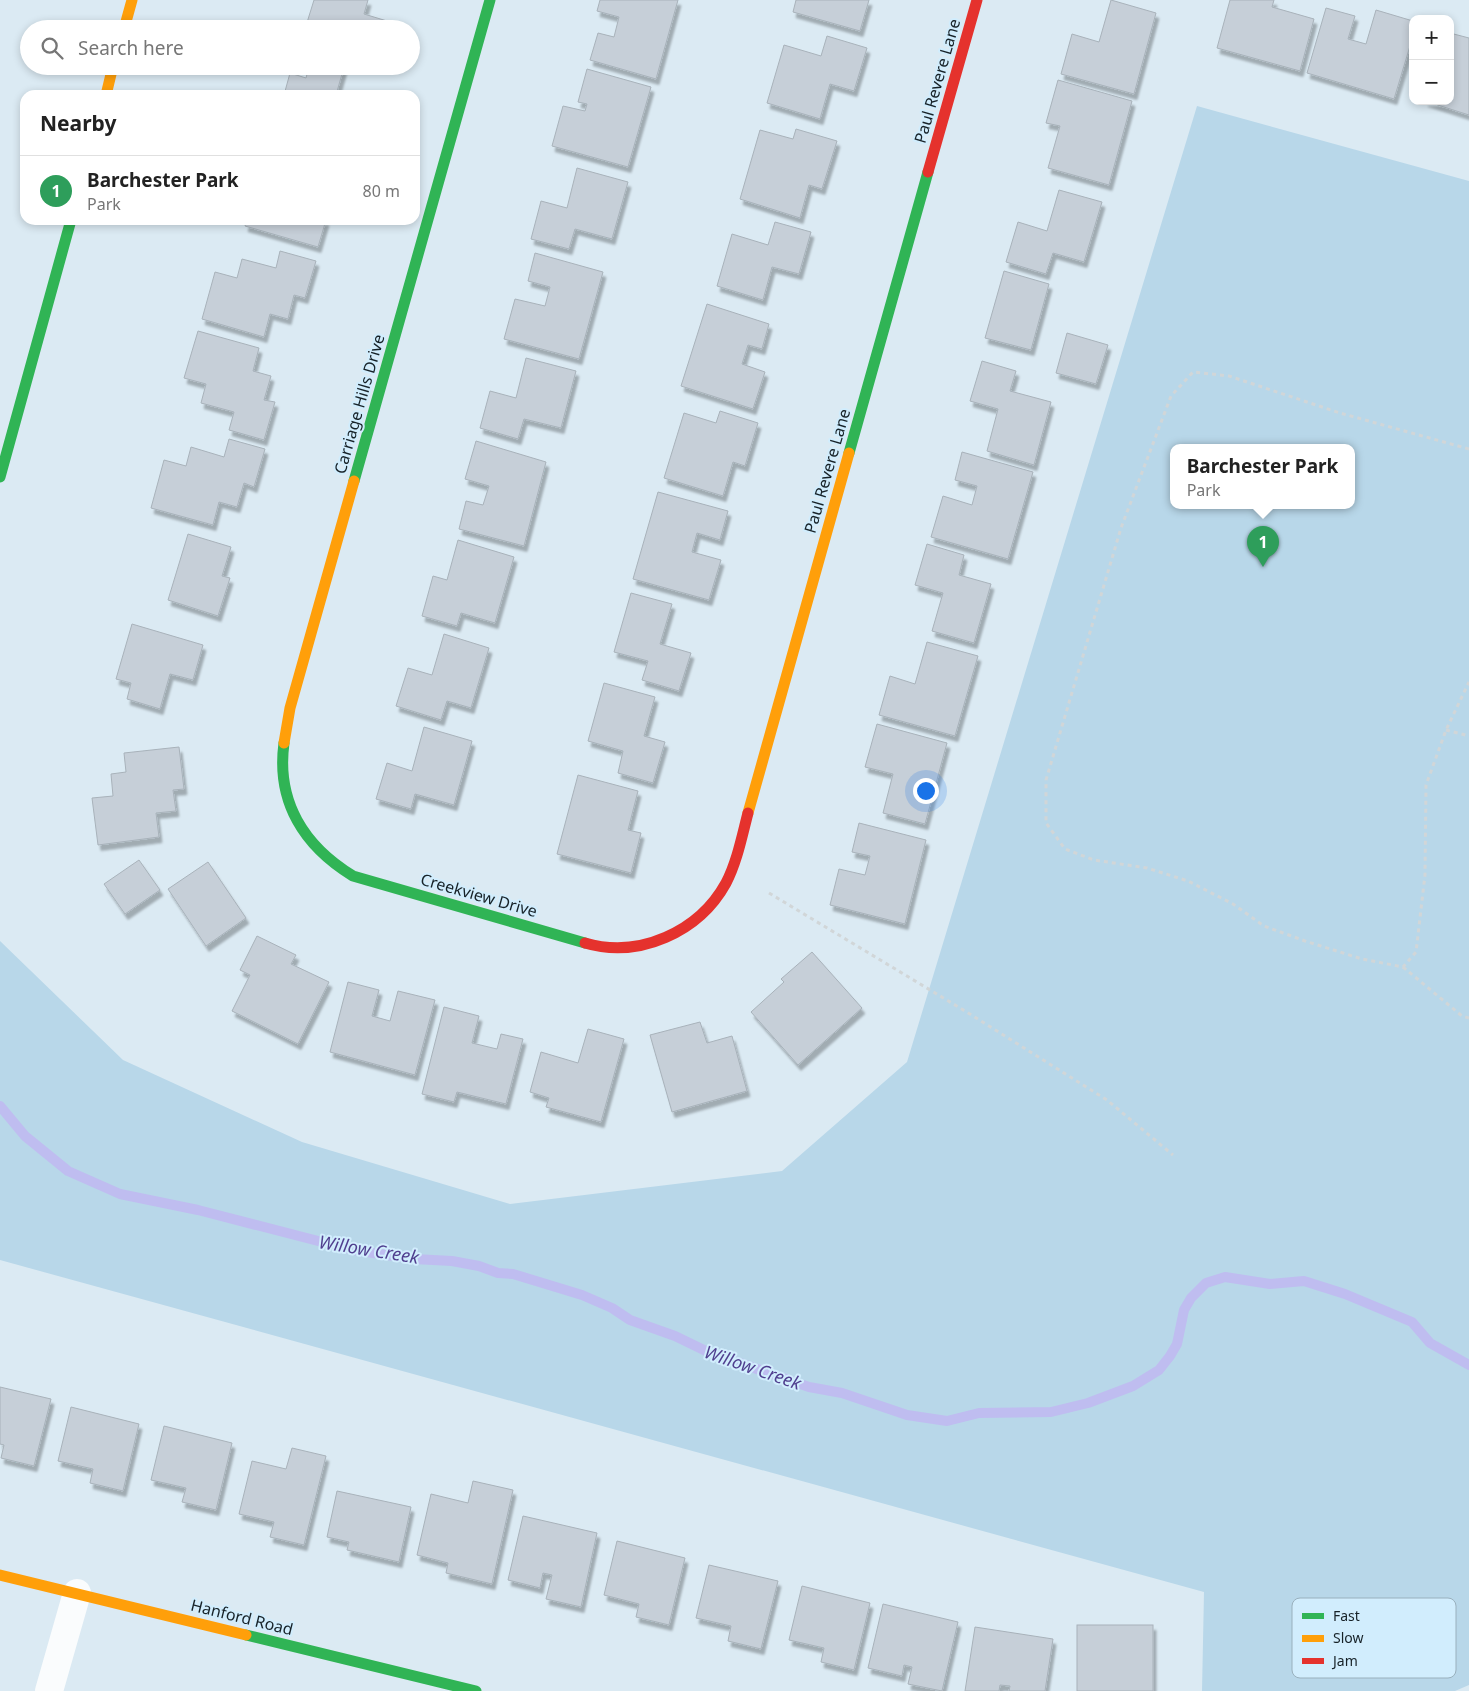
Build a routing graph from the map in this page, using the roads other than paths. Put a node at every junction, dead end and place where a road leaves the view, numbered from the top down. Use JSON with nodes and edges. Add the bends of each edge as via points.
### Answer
{"nodes":[{"id":1,"x":132,"y":0,"type":"edge"},
{"id":2,"x":490,"y":0,"type":"edge"},
{"id":3,"x":977,"y":0,"type":"edge"},
{"id":4,"x":126,"y":20,"type":"edge"},
{"id":5,"x":112,"y":75,"type":"edge"},
{"id":6,"x":107,"y":90,"type":"edge"},
{"id":7,"x":70,"y":225,"type":"edge"},
{"id":8,"x":0,"y":477,"type":"edge"},
{"id":9,"x":295,"y":818,"type":"joint"},
{"id":10,"x":678,"y":932,"type":"joint"},
{"id":11,"x":0,"y":1575,"type":"edge"},
{"id":12,"x":77,"y":1593,"type":"junction"},
{"id":13,"x":48,"y":1691,"type":"edge"},
{"id":14,"x":476,"y":1691,"type":"edge"}],
"edges":[{"from":1,"to":4,"type":"street"},
{"from":2,"to":9,"type":"street","name":"Carriage Hills Drive","via":[[290,708],[282,766],[285,790]]},
{"from":3,"to":10,"type":"street","name":"Paul Revere Lane","via":[[739,845],[719,894],[701,915]]},
{"from":5,"to":6,"type":"street"},
{"from":7,"to":8,"type":"street"},
{"from":9,"to":10,"type":"street","name":"Creekview Drive","via":[[319,852],[353,876],[599,947],[641,946]]},
{"from":11,"to":12,"type":"street","name":"Hanford Road"},
{"from":12,"to":13,"type":"street"},
{"from":12,"to":14,"type":"street","name":"Hanford Road"}]}
